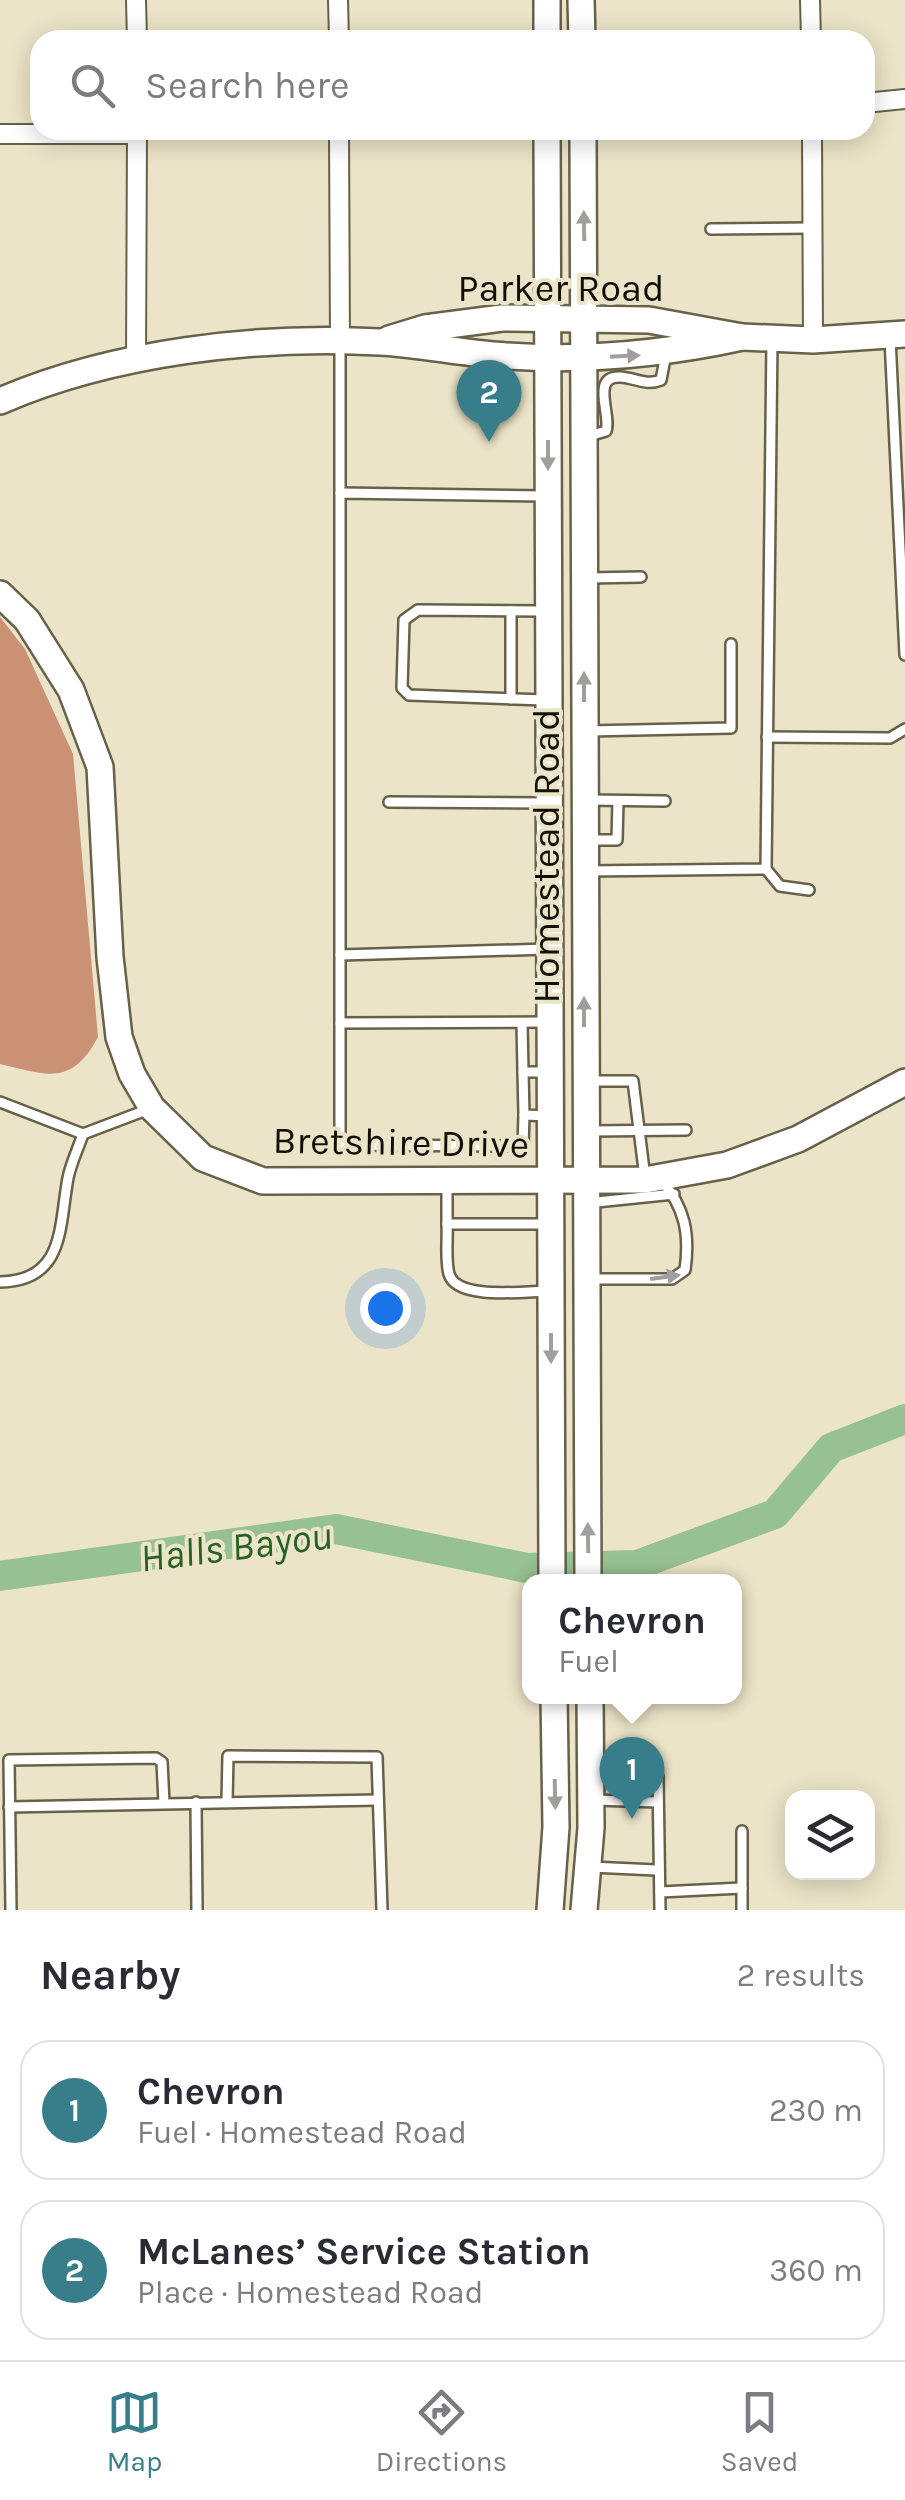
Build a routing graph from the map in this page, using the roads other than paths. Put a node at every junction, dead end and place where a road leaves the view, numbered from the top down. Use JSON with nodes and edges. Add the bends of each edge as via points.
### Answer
{"nodes":[{"id":1,"x":136,"y":0,"type":"edge"},
{"id":2,"x":338,"y":0,"type":"edge"},
{"id":3,"x":547,"y":0,"type":"edge"},
{"id":4,"x":581,"y":0,"type":"edge"},
{"id":5,"x":810,"y":0,"type":"edge"},
{"id":6,"x":137,"y":30,"type":"edge"},
{"id":7,"x":338,"y":30,"type":"edge"},
{"id":8,"x":547,"y":30,"type":"edge"},
{"id":9,"x":582,"y":30,"type":"edge"},
{"id":10,"x":810,"y":30,"type":"edge"},
{"id":11,"x":905,"y":99,"type":"edge"},
{"id":12,"x":875,"y":102,"type":"edge"},
{"id":13,"x":0,"y":134,"type":"edge"},
{"id":14,"x":30,"y":134,"type":"edge"},
{"id":15,"x":137,"y":140,"type":"edge"},
{"id":16,"x":339,"y":140,"type":"edge"},
{"id":17,"x":547,"y":140,"type":"edge"},
{"id":18,"x":583,"y":140,"type":"edge"},
{"id":19,"x":812,"y":140,"type":"edge"},
{"id":20,"x":812,"y":228,"type":"junction"},
{"id":21,"x":711,"y":229,"type":"dead end"},
{"id":22,"x":547,"y":318,"type":"junction"},
{"id":23,"x":586,"y":321,"type":"junction"},
{"id":24,"x":898,"y":334,"type":"edge"},
{"id":25,"x":742,"y":337,"type":"junction"},
{"id":26,"x":772,"y":338,"type":"junction"},
{"id":27,"x":813,"y":340,"type":"junction"},
{"id":28,"x":340,"y":342,"type":"junction"},
{"id":29,"x":381,"y":342,"type":"junction"},
{"id":30,"x":666,"y":354,"type":"junction"},
{"id":31,"x":547,"y":357,"type":"junction"},
{"id":32,"x":585,"y":358,"type":"junction"},
{"id":33,"x":136,"y":361,"type":"junction"},
{"id":34,"x":0,"y":401,"type":"edge"},
{"id":35,"x":584,"y":438,"type":"junction"},
{"id":36,"x":340,"y":492,"type":"junction"},
{"id":37,"x":548,"y":496,"type":"junction"},
{"id":38,"x":642,"y":577,"type":"dead end"},
{"id":39,"x":584,"y":578,"type":"junction"},
{"id":40,"x":0,"y":594,"type":"edge"},
{"id":41,"x":510,"y":611,"type":"junction"},
{"id":42,"x":549,"y":611,"type":"junction"},
{"id":43,"x":732,"y":644,"type":"dead end"},
{"id":44,"x":905,"y":655,"type":"edge"},
{"id":45,"x":511,"y":699,"type":"junction"},
{"id":46,"x":550,"y":700,"type":"junction"},
{"id":47,"x":584,"y":731,"type":"junction"},
{"id":48,"x":904,"y":734,"type":"edge"},
{"id":49,"x":768,"y":737,"type":"junction"},
{"id":50,"x":584,"y":800,"type":"junction"},
{"id":51,"x":618,"y":801,"type":"junction"},
{"id":52,"x":665,"y":801,"type":"dead end"},
{"id":53,"x":389,"y":802,"type":"dead end"},
{"id":54,"x":550,"y":803,"type":"junction"},
{"id":55,"x":584,"y":840,"type":"junction"},
{"id":56,"x":766,"y":869,"type":"junction"},
{"id":57,"x":584,"y":872,"type":"junction"},
{"id":58,"x":809,"y":890,"type":"dead end"},
{"id":59,"x":584,"y":942,"type":"junction"},
{"id":60,"x":551,"y":946,"type":"junction"},
{"id":61,"x":340,"y":955,"type":"junction"},
{"id":62,"x":522,"y":1022,"type":"junction"},
{"id":63,"x":552,"y":1022,"type":"junction"},
{"id":64,"x":340,"y":1023,"type":"junction"},
{"id":65,"x":523,"y":1072,"type":"junction"},
{"id":66,"x":552,"y":1072,"type":"junction"},
{"id":67,"x":584,"y":1081,"type":"junction"},
{"id":68,"x":905,"y":1082,"type":"edge"},
{"id":69,"x":0,"y":1102,"type":"edge"},
{"id":70,"x":152,"y":1108,"type":"junction"},
{"id":71,"x":524,"y":1115,"type":"junction"},
{"id":72,"x":552,"y":1116,"type":"junction"},
{"id":73,"x":686,"y":1130,"type":"dead end"},
{"id":74,"x":584,"y":1131,"type":"junction"},
{"id":75,"x":84,"y":1134,"type":"junction"},
{"id":76,"x":640,"y":1134,"type":"junction"},
{"id":77,"x":447,"y":1181,"type":"junction"},
{"id":78,"x":553,"y":1181,"type":"junction"},
{"id":79,"x":660,"y":1184,"type":"junction"},
{"id":80,"x":584,"y":1192,"type":"junction"},
{"id":81,"x":447,"y":1224,"type":"junction"},
{"id":82,"x":552,"y":1224,"type":"junction"},
{"id":83,"x":584,"y":1278,"type":"junction"},
{"id":84,"x":0,"y":1282,"type":"edge"},
{"id":85,"x":552,"y":1290,"type":"junction"},
{"id":86,"x":551,"y":1444,"type":"junction"},
{"id":87,"x":586,"y":1444,"type":"junction"},
{"id":88,"x":552,"y":1574,"type":"edge"},
{"id":89,"x":588,"y":1574,"type":"edge"},
{"id":90,"x":554,"y":1704,"type":"edge"},
{"id":91,"x":590,"y":1704,"type":"edge"},
{"id":92,"x":658,"y":1776,"type":"dead end"},
{"id":93,"x":378,"y":1800,"type":"junction"},
{"id":94,"x":591,"y":1800,"type":"junction"},
{"id":95,"x":227,"y":1801,"type":"junction"},
{"id":96,"x":196,"y":1802,"type":"junction"},
{"id":97,"x":658,"y":1802,"type":"junction"},
{"id":98,"x":164,"y":1803,"type":"junction"},
{"id":99,"x":9,"y":1807,"type":"junction"},
{"id":100,"x":742,"y":1831,"type":"dead end"},
{"id":101,"x":588,"y":1867,"type":"junction"},
{"id":102,"x":656,"y":1870,"type":"junction"},
{"id":103,"x":742,"y":1888,"type":"junction"},
{"id":104,"x":660,"y":1892,"type":"junction"},
{"id":105,"x":12,"y":1910,"type":"edge"},
{"id":106,"x":197,"y":1910,"type":"edge"},
{"id":107,"x":382,"y":1910,"type":"edge"},
{"id":108,"x":550,"y":1910,"type":"edge"},
{"id":109,"x":584,"y":1910,"type":"edge"},
{"id":110,"x":660,"y":1910,"type":"edge"},
{"id":111,"x":742,"y":1910,"type":"edge"}],
"edges":[{"from":1,"to":6,"type":"street"},
{"from":2,"to":7,"type":"street"},
{"from":3,"to":8,"type":"main road"},
{"from":4,"to":9,"type":"main road"},
{"from":5,"to":10,"type":"street"},
{"from":11,"to":12,"type":"street"},
{"from":13,"to":14,"type":"street"},
{"from":15,"to":33,"type":"street"},
{"from":16,"to":28,"type":"street"},
{"from":17,"to":22,"type":"main road","name":"Homestead Road"},
{"from":23,"to":18,"type":"main road","name":"Homestead Road","one_way":true},
{"from":19,"to":20,"type":"street"},
{"from":20,"to":21,"type":"lane"},
{"from":20,"to":27,"type":"street"},
{"from":22,"to":23,"type":"main road","name":"Parker Road"},
{"from":22,"to":29,"type":"main road","name":"Parker Road","via":[[448,324]]},
{"from":22,"to":31,"type":"main road","name":"Homestead Road"},
{"from":23,"to":25,"type":"main road","name":"Parker Road","via":[[649,320]]},
{"from":23,"to":32,"type":"main road","name":"Homestead Road"},
{"from":24,"to":27,"type":"main road","name":"Parker Road"},
{"from":24,"to":44,"type":"lane"},
{"from":25,"to":26,"type":"main road","name":"Parker Road"},
{"from":25,"to":30,"type":"main road","name":"Parker Road"},
{"from":26,"to":27,"type":"main road","name":"Parker Road"},
{"from":26,"to":49,"type":"lane"},
{"from":28,"to":29,"type":"main road","name":"Parker Road"},
{"from":28,"to":33,"type":"main road","name":"Parker Road","via":[[236,344]]},
{"from":28,"to":36,"type":"lane"},
{"from":29,"to":31,"type":"main road","name":"Parker Road"},
{"from":32,"to":30,"type":"main road","name":"Parker Road","one_way":true},
{"from":30,"to":35,"type":"lane","via":[[661,380],[608,381],[602,392],[606,432]]},
{"from":31,"to":32,"type":"main road","name":"Parker Road"},
{"from":31,"to":37,"type":"main road","name":"Homestead Road","one_way":true},
{"from":32,"to":35,"type":"main road","name":"Homestead Road"},
{"from":33,"to":34,"type":"main road","name":"Parker Road"},
{"from":35,"to":39,"type":"main road","name":"Homestead Road"},
{"from":36,"to":37,"type":"lane"},
{"from":36,"to":61,"type":"lane"},
{"from":37,"to":42,"type":"main road","name":"Homestead Road"},
{"from":38,"to":39,"type":"lane"},
{"from":47,"to":39,"type":"main road","name":"Homestead Road","one_way":true},
{"from":40,"to":70,"type":"main road","name":"Bretshire Drive","via":[[27,620],[71,690],[100,767],[119,1038]]},
{"from":41,"to":42,"type":"lane"},
{"from":41,"to":45,"type":"lane"},
{"from":41,"to":45,"type":"lane","via":[[418,610],[404,620],[401,674],[402,688],[422,698]]},
{"from":42,"to":46,"type":"main road","name":"Homestead Road"},
{"from":43,"to":47,"type":"lane","via":[[732,728]]},
{"from":45,"to":46,"type":"lane"},
{"from":46,"to":54,"type":"main road","name":"Homestead Road"},
{"from":47,"to":50,"type":"main road","name":"Homestead Road"},
{"from":48,"to":49,"type":"lane"},
{"from":49,"to":56,"type":"lane"},
{"from":50,"to":51,"type":"lane"},
{"from":50,"to":55,"type":"main road","name":"Homestead Road"},
{"from":51,"to":52,"type":"lane"},
{"from":51,"to":55,"type":"lane","via":[[617,840]]},
{"from":53,"to":54,"type":"lane"},
{"from":54,"to":60,"type":"main road","name":"Homestead Road"},
{"from":55,"to":57,"type":"main road","name":"Homestead Road"},
{"from":56,"to":57,"type":"lane"},
{"from":56,"to":58,"type":"lane","via":[[780,886]]},
{"from":57,"to":59,"type":"main road","name":"Homestead Road"},
{"from":59,"to":60,"type":"main road"},
{"from":67,"to":59,"type":"main road","name":"Homestead Road","one_way":true},
{"from":60,"to":61,"type":"lane"},
{"from":60,"to":63,"type":"main road","name":"Homestead Road"},
{"from":61,"to":64,"type":"lane"},
{"from":62,"to":63,"type":"lane"},
{"from":62,"to":64,"type":"lane"},
{"from":62,"to":65,"type":"lane"},
{"from":63,"to":66,"type":"main road","name":"Homestead Road"},
{"from":64,"to":71,"type":"lane","via":[[340,1145],[523,1146]]},
{"from":65,"to":66,"type":"lane"},
{"from":65,"to":71,"type":"lane"},
{"from":66,"to":72,"type":"main road","name":"Homestead Road"},
{"from":67,"to":74,"type":"main road","name":"Homestead Road"},
{"from":67,"to":76,"type":"lane","via":[[633,1081]]},
{"from":68,"to":79,"type":"main road","name":"Bretshire Drive","via":[[798,1139]]},
{"from":69,"to":75,"type":"lane"},
{"from":70,"to":75,"type":"lane"},
{"from":70,"to":77,"type":"main road","name":"Bretshire Drive","via":[[203,1158],[263,1181]]},
{"from":71,"to":72,"type":"lane"},
{"from":72,"to":78,"type":"main road","name":"Homestead Road"},
{"from":73,"to":76,"type":"lane"},
{"from":74,"to":76,"type":"lane"},
{"from":74,"to":80,"type":"main road","name":"Homestead Road"},
{"from":75,"to":84,"type":"lane","via":[[68,1176],[57,1246],[37,1273]]},
{"from":76,"to":79,"type":"lane"},
{"from":77,"to":78,"type":"main road","name":"Bretshire Drive"},
{"from":77,"to":81,"type":"lane"},
{"from":78,"to":80,"type":"main road","name":"Bretshire Drive"},
{"from":78,"to":82,"type":"main road","name":"Homestead Road"},
{"from":79,"to":80,"type":"main road","name":"Bretshire Drive"},
{"from":83,"to":79,"type":"lane","one_way":true,"via":[[681,1276],[687,1224]]},
{"from":80,"to":83,"type":"main road","name":"Homestead Road"},
{"from":81,"to":82,"type":"lane"},
{"from":81,"to":85,"type":"lane","via":[[449,1277],[457,1285],[474,1292]]},
{"from":82,"to":85,"type":"main road","name":"Homestead Road"},
{"from":83,"to":87,"type":"main road","name":"Homestead Road"},
{"from":85,"to":86,"type":"main road","name":"Homestead Road","one_way":true},
{"from":86,"to":87,"type":"main road"},
{"from":86,"to":88,"type":"main road","name":"Homestead Road"},
{"from":89,"to":87,"type":"main road","name":"Homestead Road","one_way":true},
{"from":90,"to":108,"type":"main road","one_way":true},
{"from":91,"to":94,"type":"main road"},
{"from":92,"to":97,"type":"lane"},
{"from":93,"to":95,"type":"lane"},
{"from":93,"to":95,"type":"lane","via":[[378,1757],[228,1756]]},
{"from":93,"to":107,"type":"lane"},
{"from":94,"to":97,"type":"lane"},
{"from":94,"to":101,"type":"main road"},
{"from":95,"to":96,"type":"lane"},
{"from":96,"to":98,"type":"lane"},
{"from":96,"to":106,"type":"lane"},
{"from":97,"to":102,"type":"lane"},
{"from":98,"to":99,"type":"lane"},
{"from":98,"to":99,"type":"lane","via":[[162,1762],[156,1758],[12,1759]]},
{"from":99,"to":105,"type":"lane"},
{"from":100,"to":103,"type":"lane"},
{"from":101,"to":102,"type":"lane"},
{"from":101,"to":109,"type":"main road"},
{"from":102,"to":104,"type":"lane"},
{"from":103,"to":104,"type":"lane"},
{"from":103,"to":111,"type":"lane"},
{"from":104,"to":110,"type":"lane"}]}
